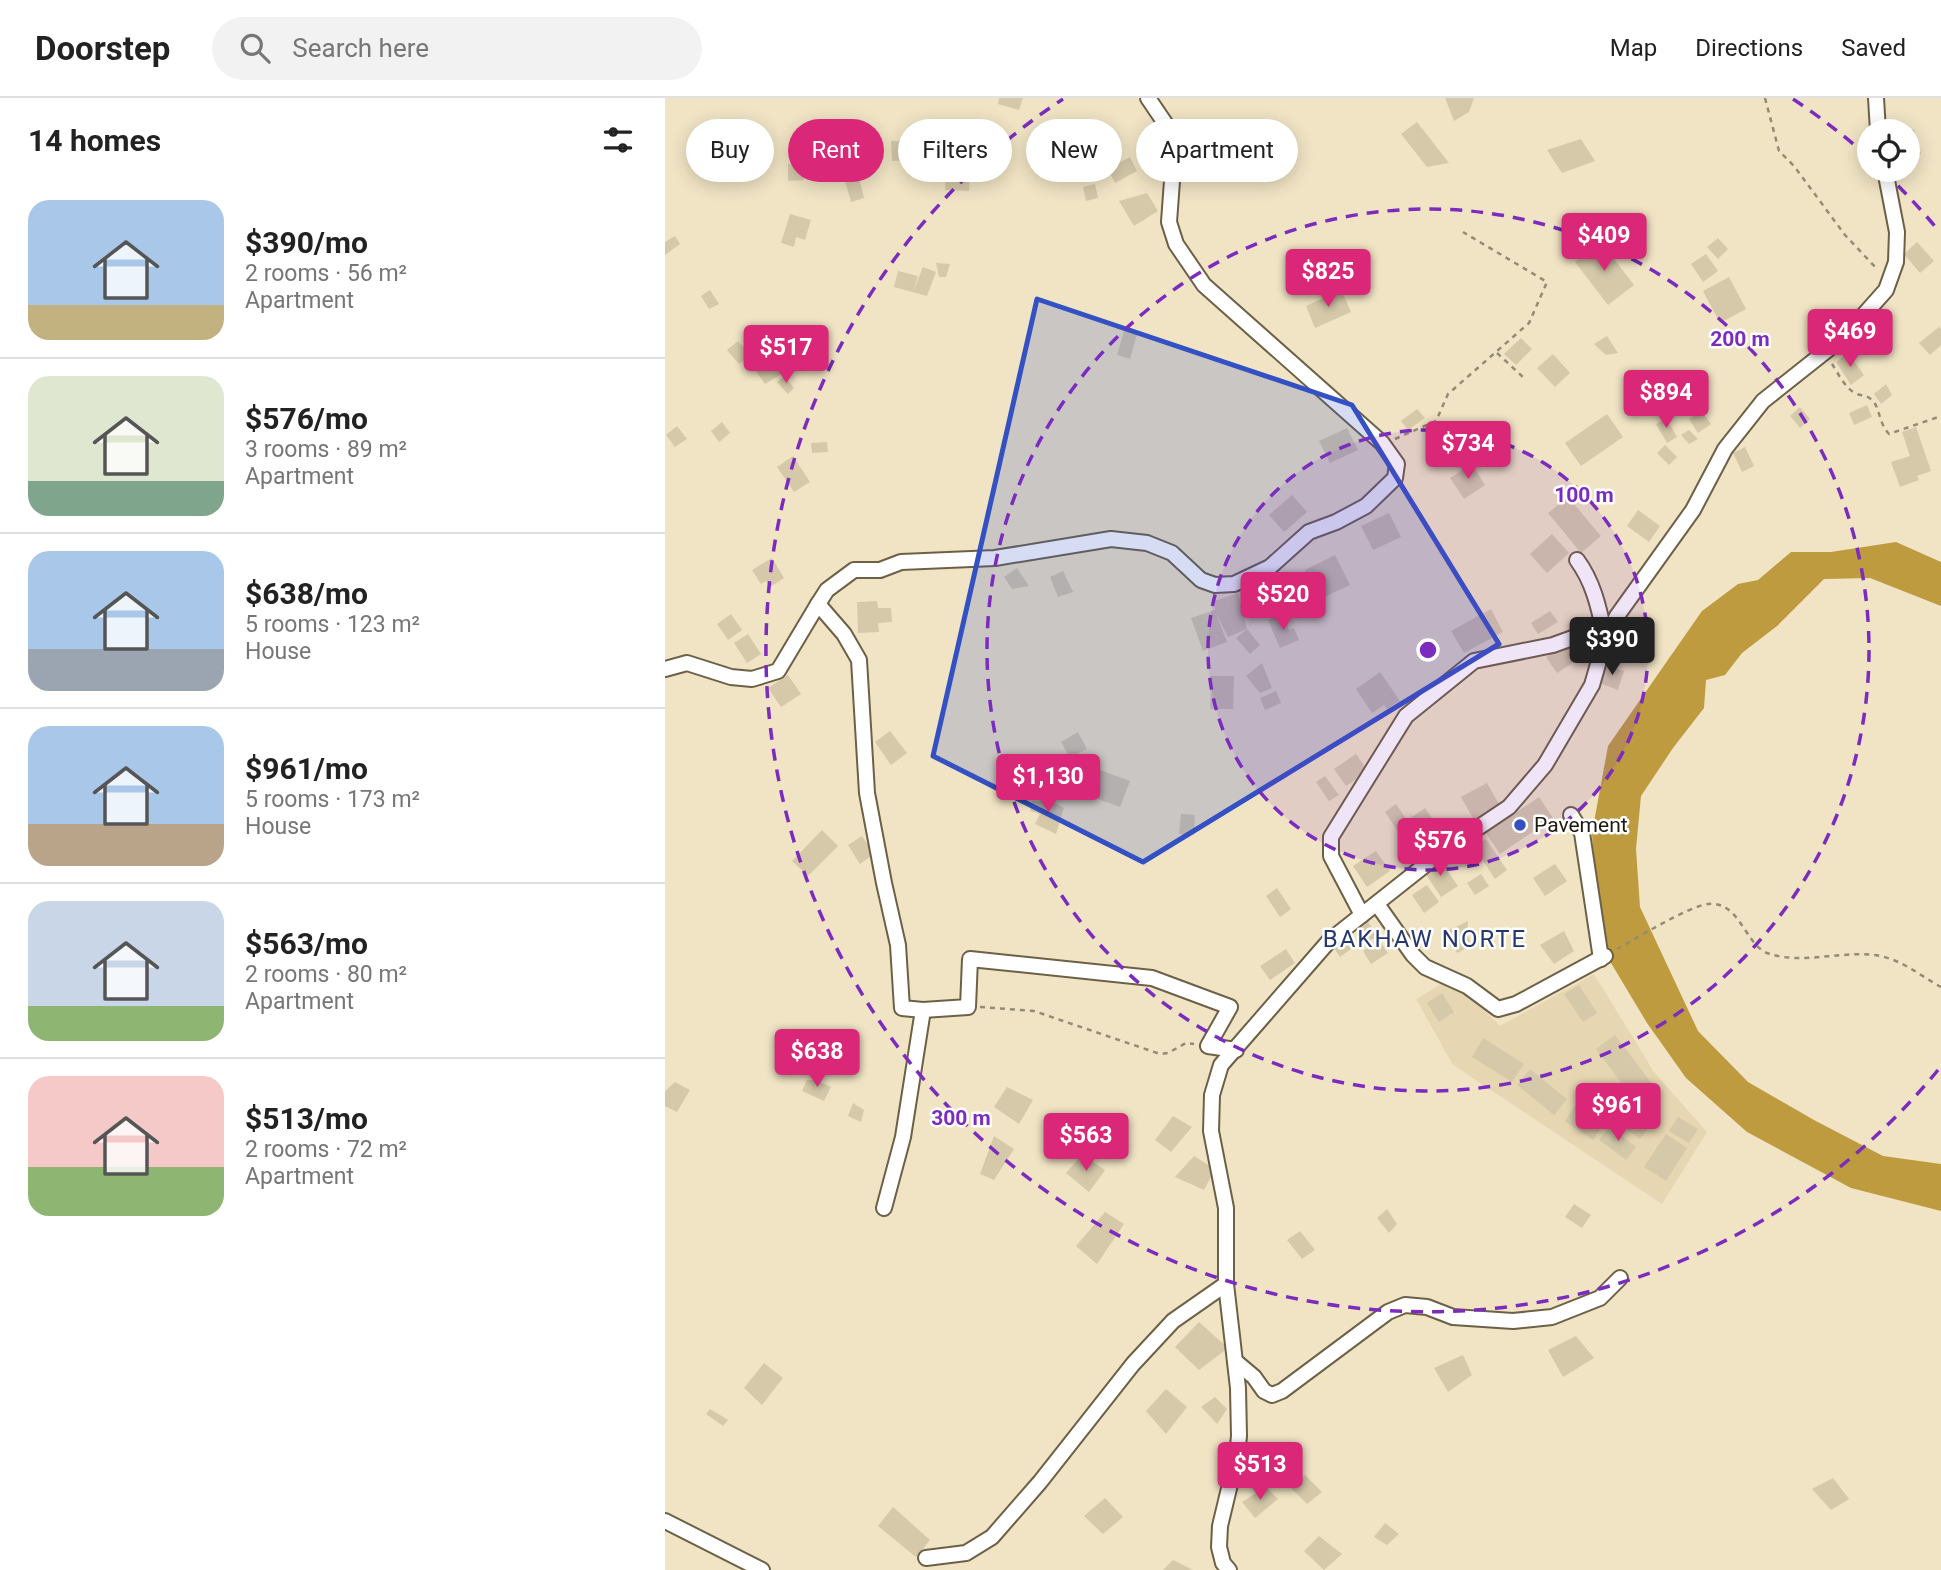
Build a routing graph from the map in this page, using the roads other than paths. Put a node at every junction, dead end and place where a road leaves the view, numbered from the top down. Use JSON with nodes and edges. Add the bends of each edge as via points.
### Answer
{"nodes":[{"id":1,"x":1148,"y":98,"type":"edge"},
{"id":2,"x":1876,"y":98,"type":"edge"},
{"id":3,"x":1877,"y":119,"type":"edge"},
{"id":4,"x":1887,"y":182,"type":"edge"},
{"id":5,"x":1577,"y":560,"type":"dead end"},
{"id":6,"x":818,"y":604,"type":"junction"},
{"id":7,"x":1604,"y":634,"type":"junction"},
{"id":8,"x":665,"y":669,"type":"edge"},
{"id":9,"x":1571,"y":815,"type":"dead end"},
{"id":10,"x":1377,"y":904,"type":"junction"},
{"id":11,"x":1362,"y":915,"type":"junction"},
{"id":12,"x":923,"y":1010,"type":"junction"},
{"id":13,"x":1236,"y":1050,"type":"junction"},
{"id":14,"x":884,"y":1208,"type":"dead end"},
{"id":15,"x":1620,"y":1278,"type":"dead end"},
{"id":16,"x":1226,"y":1284,"type":"junction"},
{"id":17,"x":1234,"y":1361,"type":"junction"},
{"id":18,"x":665,"y":1521,"type":"edge"},
{"id":19,"x":926,"y":1558,"type":"dead end"},
{"id":20,"x":762,"y":1570,"type":"edge"},
{"id":21,"x":1229,"y":1570,"type":"edge"}],
"edges":[{"from":1,"to":6,"type":"street","via":[[1169,129],[1173,167],[1169,222],[1176,244],[1204,285],[1382,443],[1397,464],[1395,478],[1366,506],[1309,533],[1270,567],[1234,584],[1201,580],[1172,554],[1147,543],[1111,539],[995,558],[901,562],[880,570],[854,570],[827,590]]},
{"from":2,"to":3,"type":"street"},
{"from":4,"to":7,"type":"street","via":[[1897,232],[1896,262],[1886,290],[1845,337],[1763,401],[1725,449],[1693,510]]},
{"from":5,"to":7,"type":"street","via":[[1593,587]]},
{"from":6,"to":8,"type":"street","via":[[778,671],[752,678],[731,677],[687,663]]},
{"from":6,"to":12,"type":"street","via":[[859,660],[867,793],[898,946],[902,1008]]},
{"from":7,"to":10,"type":"street","via":[[1592,685],[1545,765],[1509,807],[1439,854]]},
{"from":7,"to":11,"type":"street","via":[[1473,661],[1406,716],[1331,837],[1331,856]]},
{"from":9,"to":10,"type":"street","via":[[1582,833],[1606,955],[1516,1004],[1498,1009],[1467,986],[1425,967]]},
{"from":10,"to":11,"type":"street"},
{"from":11,"to":13,"type":"street","via":[[1329,941]]},
{"from":12,"to":13,"type":"street","via":[[968,1007],[971,959],[1152,978],[1230,1007],[1208,1046]]},
{"from":12,"to":14,"type":"street","via":[[903,1137]]},
{"from":13,"to":16,"type":"street","via":[[1221,1065],[1212,1096],[1211,1131],[1226,1208]]},
{"from":15,"to":17,"type":"street","via":[[1600,1298],[1552,1317],[1513,1321],[1453,1317],[1405,1305],[1388,1312],[1272,1395]]},
{"from":16,"to":17,"type":"street"},
{"from":16,"to":19,"type":"street","via":[[1173,1321],[1133,1364],[992,1537],[966,1553]]},
{"from":17,"to":21,"type":"street","via":[[1239,1436],[1219,1548]]},
{"from":18,"to":20,"type":"street"}]}
